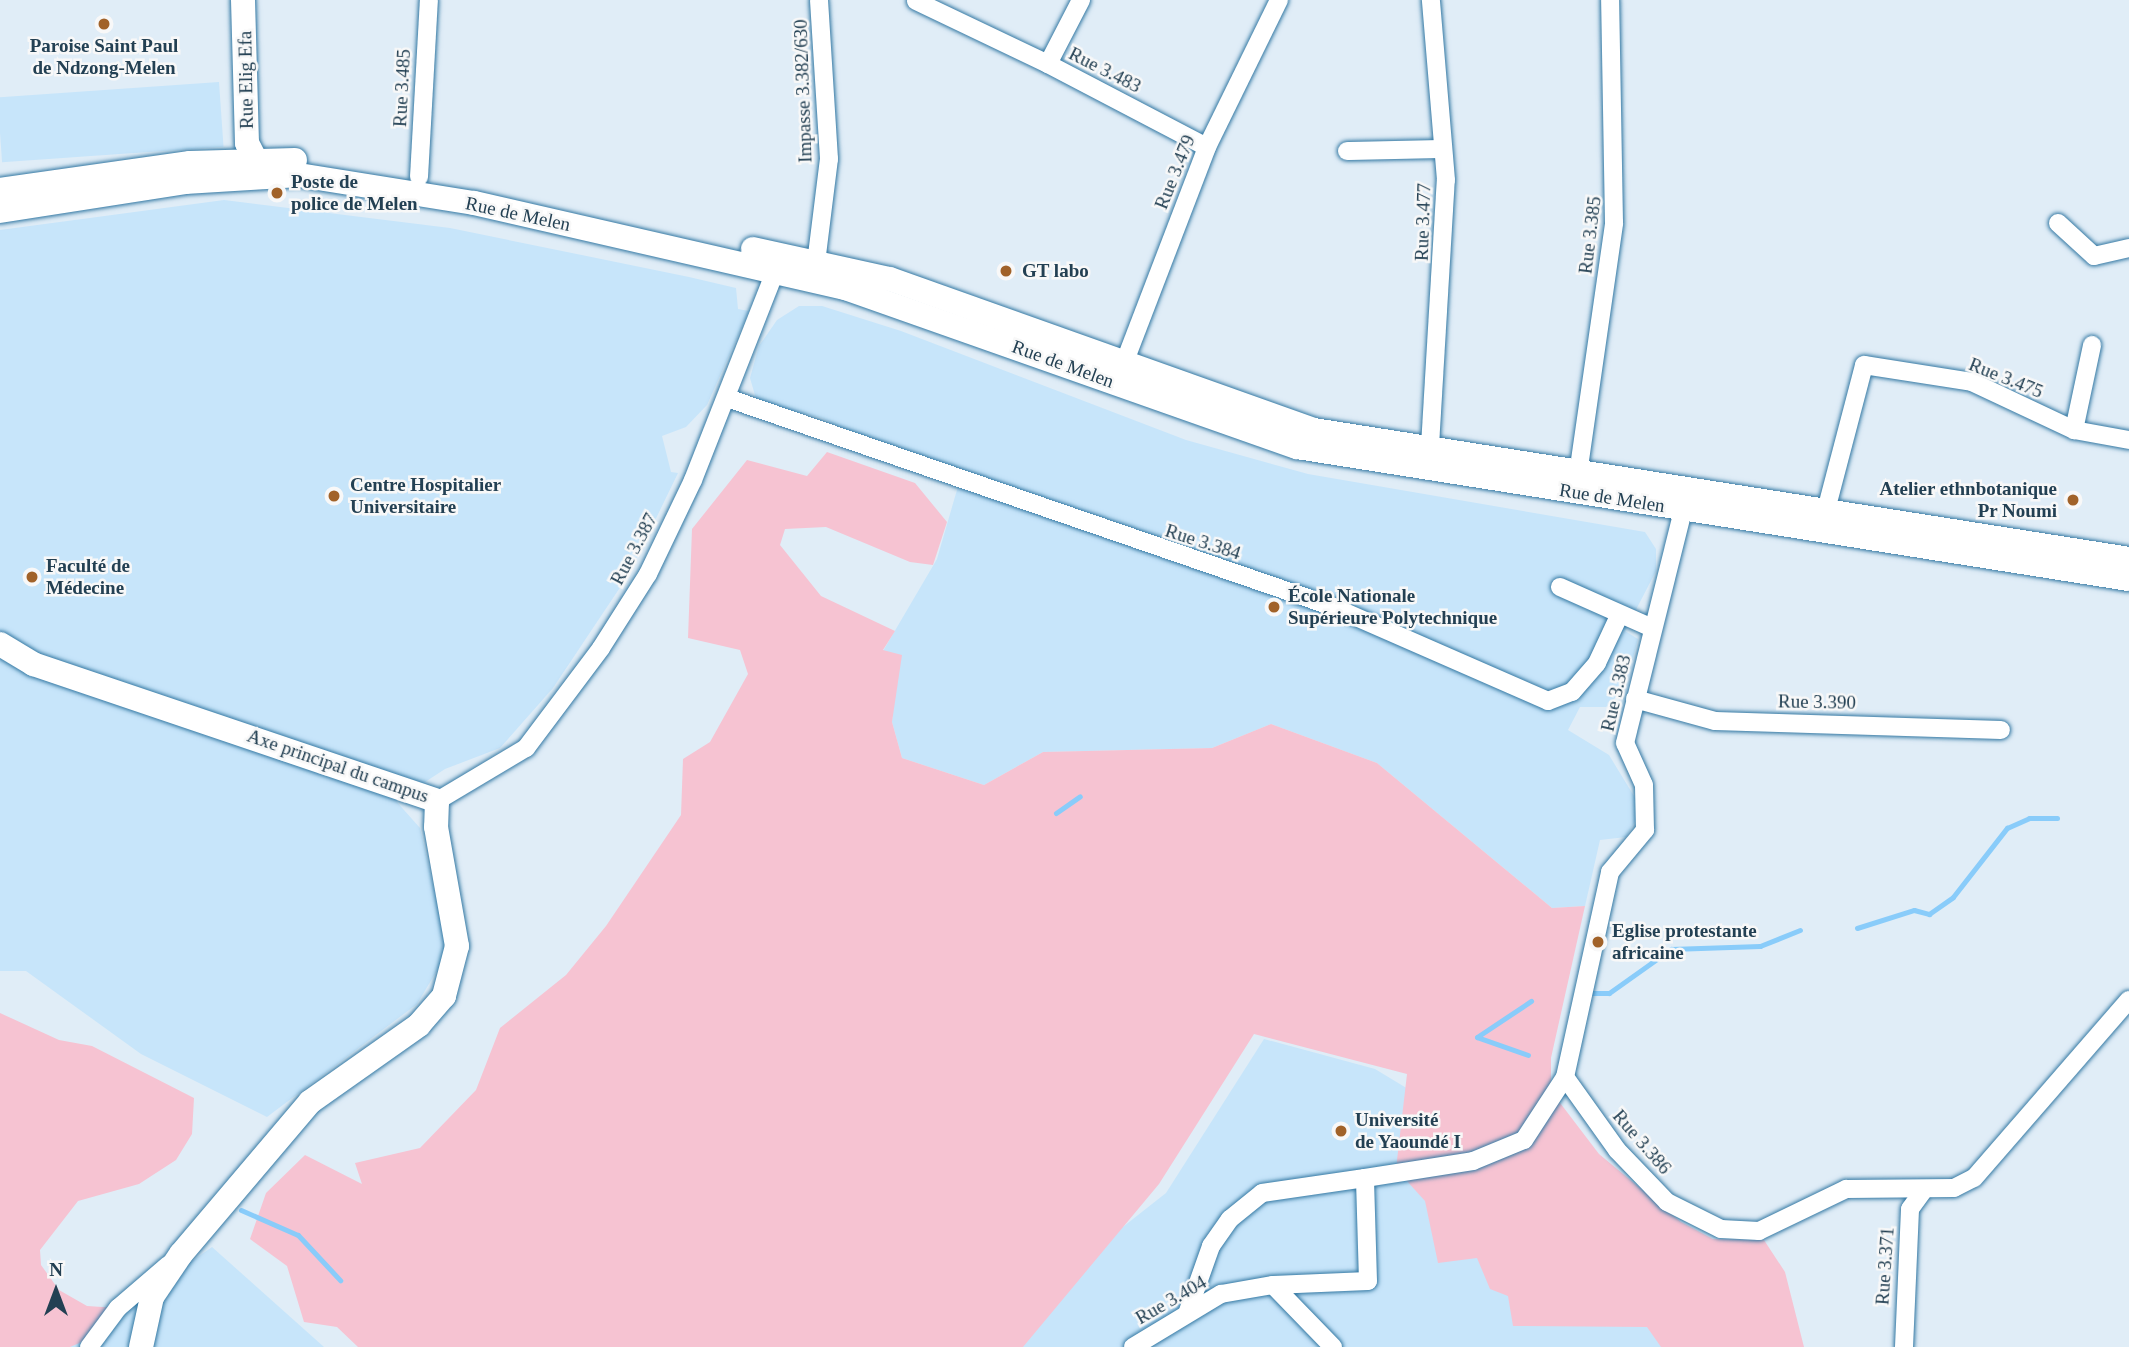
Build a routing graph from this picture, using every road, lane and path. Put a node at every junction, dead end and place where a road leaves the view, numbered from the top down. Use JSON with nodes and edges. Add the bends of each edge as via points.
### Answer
{"nodes":[{"id":1,"x":243,"y":0,"type":"edge"},
{"id":2,"x":429,"y":0,"type":"edge"},
{"id":3,"x":820,"y":0,"type":"edge"},
{"id":4,"x":1081,"y":0,"type":"edge"},
{"id":5,"x":1279,"y":0,"type":"edge"},
{"id":6,"x":1431,"y":0,"type":"edge"},
{"id":7,"x":1610,"y":0,"type":"edge"},
{"id":8,"x":916,"y":1,"type":"edge"},
{"id":9,"x":1048,"y":64,"type":"junction"},
{"id":10,"x":1207,"y":147,"type":"junction"},
{"id":11,"x":1443,"y":149,"type":"junction"},
{"id":12,"x":1347,"y":151,"type":"dead end"},
{"id":13,"x":253,"y":168,"type":"junction"},
{"id":14,"x":419,"y":177,"type":"junction"},
{"id":15,"x":0,"y":190,"type":"edge"},
{"id":16,"x":0,"y":211,"type":"edge"},
{"id":17,"x":2057,"y":223,"type":"dead end"},
{"id":18,"x":2129,"y":248,"type":"edge"},
{"id":19,"x":778,"y":263,"type":"junction"},
{"id":20,"x":816,"y":263,"type":"junction"},
{"id":21,"x":2092,"y":345,"type":"dead end"},
{"id":22,"x":1123,"y":366,"type":"junction"},
{"id":23,"x":730,"y":399,"type":"junction"},
{"id":24,"x":2074,"y":430,"type":"junction"},
{"id":25,"x":2129,"y":440,"type":"edge"},
{"id":26,"x":1430,"y":446,"type":"junction"},
{"id":27,"x":1578,"y":474,"type":"junction"},
{"id":28,"x":1683,"y":509,"type":"junction"},
{"id":29,"x":1825,"y":514,"type":"junction"},
{"id":30,"x":2129,"y":559,"type":"edge"},
{"id":31,"x":2129,"y":579,"type":"edge"},
{"id":32,"x":1560,"y":587,"type":"dead end"},
{"id":33,"x":1619,"y":616,"type":"junction"},
{"id":34,"x":1652,"y":628,"type":"junction"},
{"id":35,"x":0,"y":644,"type":"edge"},
{"id":36,"x":1635,"y":699,"type":"junction"},
{"id":37,"x":2001,"y":730,"type":"dead end"},
{"id":38,"x":438,"y":801,"type":"junction"},
{"id":39,"x":2129,"y":1000,"type":"edge"},
{"id":40,"x":1565,"y":1077,"type":"junction"},
{"id":41,"x":1365,"y":1178,"type":"junction"},
{"id":42,"x":1923,"y":1191,"type":"junction"},
{"id":43,"x":181,"y":1254,"type":"junction"},
{"id":44,"x":1273,"y":1284,"type":"junction"},
{"id":45,"x":1188,"y":1311,"type":"junction"},
{"id":46,"x":89,"y":1347,"type":"edge"},
{"id":47,"x":141,"y":1347,"type":"edge"},
{"id":48,"x":1133,"y":1347,"type":"edge"},
{"id":49,"x":1333,"y":1347,"type":"edge"},
{"id":50,"x":1903,"y":1347,"type":"edge"}],
"edges":[{"from":1,"to":13,"type":"main road","name":"Rue Elig Efa","via":[[247,142]]},
{"from":2,"to":14,"type":"street","name":"Rue 3.485"},
{"from":3,"to":20,"type":"street","name":"Impasse 3.382/630","via":[[829,159]]},
{"from":4,"to":9,"type":"street","name":"Rue 3.483"},
{"from":5,"to":10,"type":"street","name":"Rue 3.479"},
{"from":6,"to":11,"type":"street","name":"Rue 3.477"},
{"from":7,"to":27,"type":"street","name":"Rue 3.385","via":[[1614,223]]},
{"from":8,"to":9,"type":"street"},
{"from":9,"to":10,"type":"street","name":"Rue 3.483"},
{"from":10,"to":22,"type":"street","name":"Rue 3.479"},
{"from":11,"to":12,"type":"street"},
{"from":11,"to":26,"type":"street","name":"Rue 3.477","via":[[1444,250]]},
{"from":13,"to":14,"type":"main road","name":"Rue de Melen"},
{"from":13,"to":15,"type":"main road","name":"Rue de Melen"},
{"from":13,"to":16,"type":"main road","name":"Rue de Melen"},
{"from":13,"to":19,"type":"main road","name":"Rue de Melen","via":[[474,203]]},
{"from":14,"to":19,"type":"main road","name":"Rue de Melen"},
{"from":17,"to":18,"type":"street","via":[[2094,256]]},
{"from":19,"to":20,"type":"main road","name":"Rue de Melen"},
{"from":19,"to":23,"type":"street","name":"Rue 3.387"},
{"from":19,"to":28,"type":"main road","name":"Rue de Melen","via":[[1297,447]]},
{"from":20,"to":22,"type":"main road","name":"Rue de Melen","via":[[890,279]]},
{"from":21,"to":24,"type":"street"},
{"from":22,"to":26,"type":"main road","name":"Rue de Melen","via":[[1314,430]]},
{"from":23,"to":33,"type":"street","name":"Rue 3.384","via":[[1331,606],[1548,701],[1572,692],[1597,663]]},
{"from":23,"to":38,"type":"street","name":"Rue 3.387","via":[[648,574],[545,726],[526,748]]},
{"from":24,"to":25,"type":"street","name":"Rue 3.475"},
{"from":24,"to":29,"type":"street","name":"Rue 3.475","via":[[1972,382],[1864,365]]},
{"from":26,"to":27,"type":"main road","name":"Rue de Melen"},
{"from":27,"to":29,"type":"main road","name":"Rue de Melen"},
{"from":28,"to":31,"type":"main road","name":"Rue de Melen"},
{"from":28,"to":34,"type":"street","name":"Rue 3.383"},
{"from":29,"to":30,"type":"main road","name":"Rue de Melen"},
{"from":32,"to":33,"type":"street"},
{"from":33,"to":34,"type":"street"},
{"from":34,"to":36,"type":"street","name":"Rue 3.383"},
{"from":35,"to":38,"type":"main road","name":"Axe principal du campus","via":[[33,664]]},
{"from":36,"to":37,"type":"street","name":"Rue 3.390","via":[[1715,721]]},
{"from":36,"to":40,"type":"street","name":"Rue 3.383","via":[[1625,743],[1644,785],[1646,830],[1610,872]]},
{"from":38,"to":43,"type":"main road","name":"Axe principal du campus","via":[[436,827],[457,946],[444,996],[419,1025],[310,1102]]},
{"from":39,"to":42,"type":"street","name":"Rue 3.386","via":[[1974,1178],[1954,1188]]},
{"from":40,"to":41,"type":"street","via":[[1524,1140],[1473,1161]]},
{"from":40,"to":42,"type":"street","name":"Rue 3.386","via":[[1617,1150],[1667,1202],[1721,1229],[1759,1231],[1846,1189]]},
{"from":41,"to":44,"type":"street","via":[[1368,1281]]},
{"from":41,"to":45,"type":"street","via":[[1262,1193],[1230,1219],[1212,1246]]},
{"from":42,"to":50,"type":"street","name":"Rue 3.371","via":[[1910,1209]]},
{"from":43,"to":46,"type":"street","via":[[118,1308]]},
{"from":43,"to":47,"type":"main road","name":"Axe principal du campus","via":[[152,1297]]},
{"from":44,"to":45,"type":"street","name":"Rue 3.404","via":[[1221,1294]]},
{"from":44,"to":49,"type":"street"},
{"from":45,"to":48,"type":"street","name":"Rue 3.404"}]}
